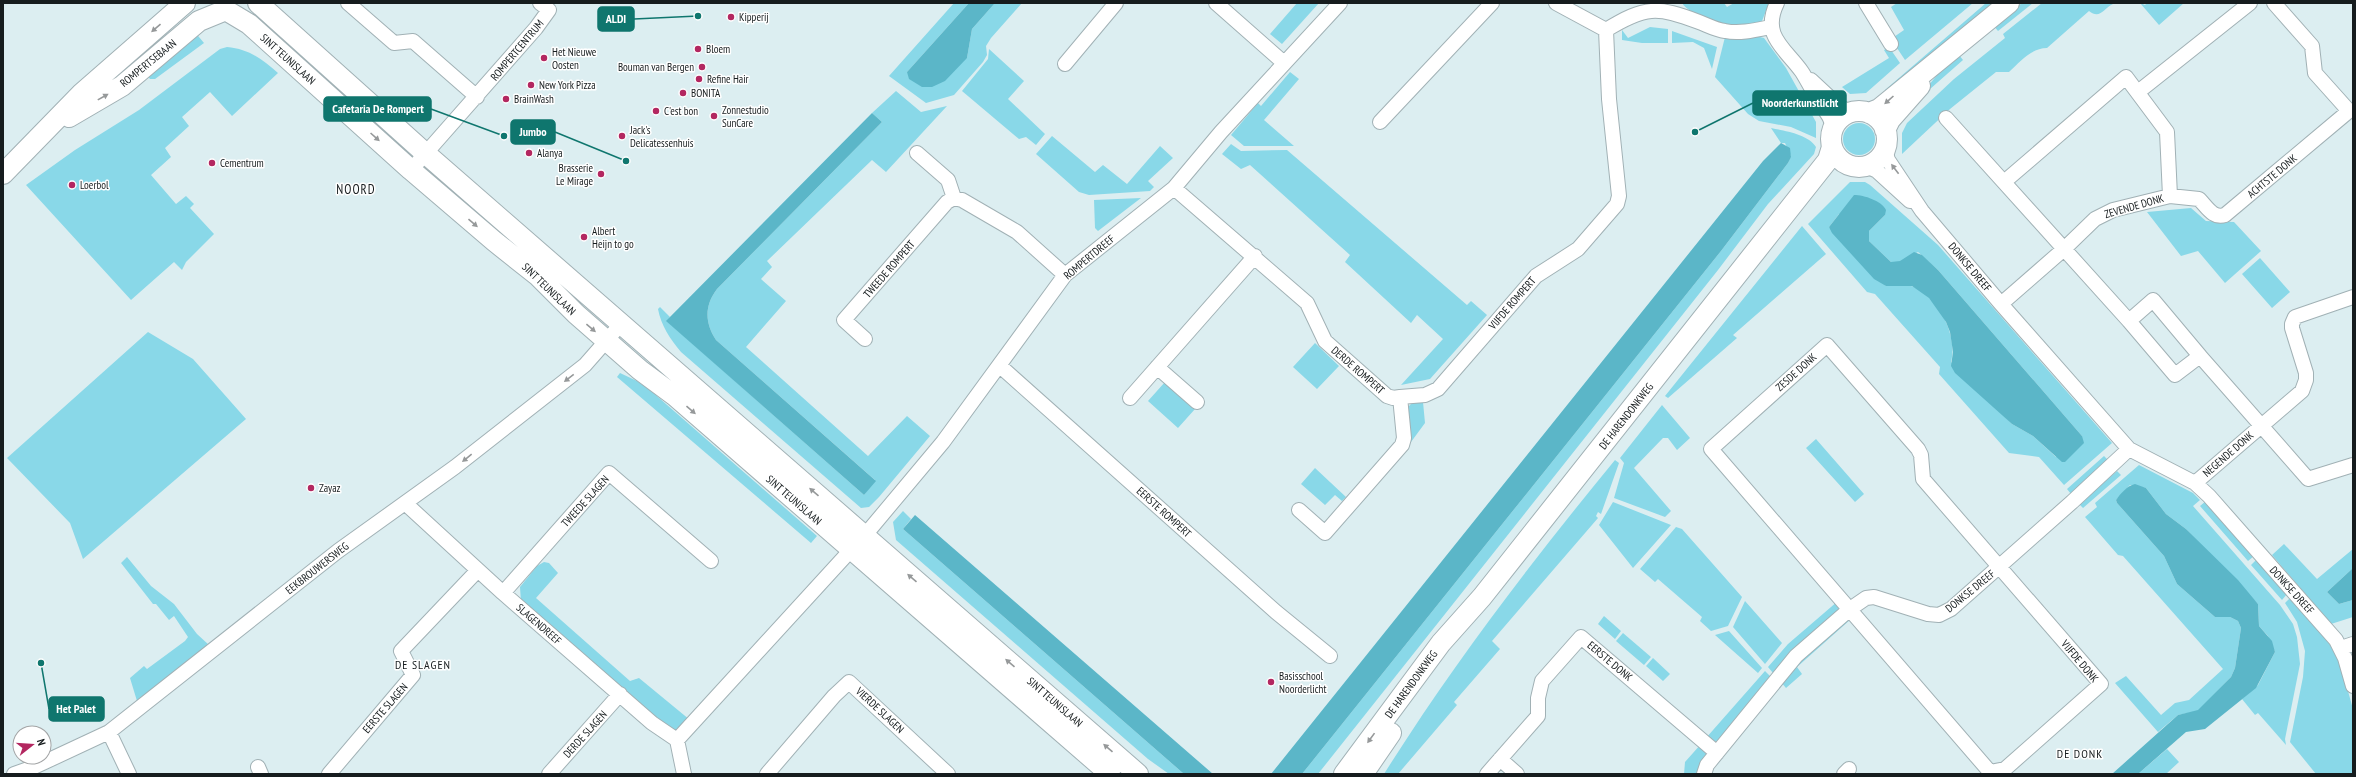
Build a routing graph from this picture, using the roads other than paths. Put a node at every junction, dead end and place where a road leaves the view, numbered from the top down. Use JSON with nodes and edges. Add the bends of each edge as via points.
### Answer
{"nodes":[{"id":1,"x":185,"y":3,"type":"edge"},
{"id":2,"x":258,"y":3,"type":"edge"},
{"id":3,"x":348,"y":3,"type":"edge"},
{"id":4,"x":540,"y":3,"type":"edge"},
{"id":5,"x":1116,"y":3,"type":"edge"},
{"id":6,"x":1216,"y":3,"type":"edge"},
{"id":7,"x":1340,"y":3,"type":"edge"},
{"id":8,"x":1492,"y":3,"type":"edge"},
{"id":9,"x":1556,"y":3,"type":"edge"},
{"id":10,"x":1777,"y":3,"type":"edge"},
{"id":11,"x":1866,"y":3,"type":"edge"},
{"id":12,"x":2010,"y":3,"type":"edge"},
{"id":13,"x":2250,"y":3,"type":"edge"},
{"id":14,"x":2274,"y":3,"type":"edge"},
{"id":15,"x":225,"y":7,"type":"edge"},
{"id":16,"x":1771,"y":28,"type":"junction"},
{"id":17,"x":1606,"y":30,"type":"junction"},
{"id":18,"x":1891,"y":44,"type":"dead end"},
{"id":19,"x":1941,"y":59,"type":"junction"},
{"id":20,"x":1284,"y":63,"type":"junction"},
{"id":21,"x":1064,"y":64,"type":"dead end"},
{"id":22,"x":1802,"y":72,"type":"junction"},
{"id":23,"x":2138,"y":92,"type":"junction"},
{"id":24,"x":476,"y":97,"type":"junction"},
{"id":25,"x":1860,"y":113,"type":"junction"},
{"id":26,"x":1946,"y":118,"type":"dead end"},
{"id":27,"x":1380,"y":122,"type":"dead end"},
{"id":28,"x":1832,"y":138,"type":"junction"},
{"id":29,"x":1885,"y":139,"type":"junction"},
{"id":30,"x":34,"y":141,"type":"junction"},
{"id":31,"x":917,"y":153,"type":"dead end"},
{"id":32,"x":426,"y":154,"type":"junction"},
{"id":33,"x":1859,"y":166,"type":"junction"},
{"id":34,"x":411,"y":170,"type":"junction"},
{"id":35,"x":3,"y":174,"type":"edge"},
{"id":36,"x":2004,"y":182,"type":"junction"},
{"id":37,"x":1174,"y":188,"type":"junction"},
{"id":38,"x":2170,"y":196,"type":"junction"},
{"id":39,"x":954,"y":198,"type":"junction"},
{"id":40,"x":1922,"y":211,"type":"junction"},
{"id":41,"x":1771,"y":235,"type":"junction"},
{"id":42,"x":2064,"y":249,"type":"junction"},
{"id":43,"x":1255,"y":256,"type":"junction"},
{"id":44,"x":1065,"y":275,"type":"junction"},
{"id":45,"x":2353,"y":298,"type":"edge"},
{"id":46,"x":2001,"y":304,"type":"junction"},
{"id":47,"x":2128,"y":321,"type":"junction"},
{"id":48,"x":622,"y":324,"type":"junction"},
{"id":49,"x":865,"y":340,"type":"dead end"},
{"id":50,"x":607,"y":341,"type":"junction"},
{"id":51,"x":2200,"y":356,"type":"junction"},
{"id":52,"x":1000,"y":366,"type":"junction"},
{"id":53,"x":1157,"y":367,"type":"junction"},
{"id":54,"x":1400,"y":397,"type":"junction"},
{"id":55,"x":1130,"y":398,"type":"dead end"},
{"id":56,"x":1197,"y":402,"type":"dead end"},
{"id":57,"x":2261,"y":426,"type":"junction"},
{"id":58,"x":2129,"y":449,"type":"junction"},
{"id":59,"x":2353,"y":465,"type":"edge"},
{"id":60,"x":2194,"y":483,"type":"junction"},
{"id":61,"x":405,"y":503,"type":"junction"},
{"id":62,"x":1299,"y":510,"type":"dead end"},
{"id":63,"x":857,"y":542,"type":"junction"},
{"id":64,"x":711,"y":561,"type":"dead end"},
{"id":65,"x":1999,"y":567,"type":"junction"},
{"id":66,"x":478,"y":570,"type":"junction"},
{"id":67,"x":503,"y":593,"type":"junction"},
{"id":68,"x":1482,"y":597,"type":"junction"},
{"id":69,"x":1850,"y":609,"type":"junction"},
{"id":70,"x":2347,"y":646,"type":"edge"},
{"id":71,"x":1330,"y":656,"type":"dead end"},
{"id":72,"x":2353,"y":686,"type":"edge"},
{"id":73,"x":620,"y":694,"type":"junction"},
{"id":74,"x":109,"y":732,"type":"junction"},
{"id":75,"x":677,"y":740,"type":"junction"},
{"id":76,"x":1717,"y":753,"type":"junction"},
{"id":77,"x":1500,"y":759,"type":"junction"},
{"id":78,"x":1989,"y":773,"type":"edge"},
{"id":79,"x":14,"y":774,"type":"edge"},
{"id":80,"x":129,"y":774,"type":"edge"},
{"id":81,"x":329,"y":774,"type":"edge"},
{"id":82,"x":549,"y":774,"type":"edge"},
{"id":83,"x":684,"y":774,"type":"edge"},
{"id":84,"x":767,"y":774,"type":"edge"},
{"id":85,"x":948,"y":774,"type":"edge"},
{"id":86,"x":1110,"y":774,"type":"edge"},
{"id":87,"x":1138,"y":774,"type":"edge"},
{"id":88,"x":1344,"y":774,"type":"edge"},
{"id":89,"x":1363,"y":774,"type":"edge"},
{"id":90,"x":1487,"y":774,"type":"edge"},
{"id":91,"x":1517,"y":774,"type":"edge"},
{"id":92,"x":1704,"y":774,"type":"edge"}],
"edges":[{"from":1,"to":30,"type":"street","name":"ROMPERTSEBAAN","one_way":true,"via":[[82,93]]},
{"from":2,"to":32,"type":"street","name":"SINT TEUNISLAAN"},
{"from":3,"to":24,"type":"street","via":[[394,43],[412,41]]},
{"from":4,"to":24,"type":"street","name":"ROMPERTCENTRUM","via":[[549,10],[545,16]]},
{"from":5,"to":21,"type":"street"},
{"from":6,"to":20,"type":"street"},
{"from":7,"to":20,"type":"street","name":"ROMPERTDREEF"},
{"from":8,"to":27,"type":"street"},
{"from":9,"to":17,"type":"street"},
{"from":10,"to":16,"type":"street","via":[[1772,14]]},
{"from":11,"to":18,"type":"street"},
{"from":12,"to":19,"type":"street"},
{"from":13,"to":23,"type":"street"},
{"from":14,"to":38,"type":"street","name":"ACHTSTE DONK","via":[[2312,46],[2315,73],[2349,111],[2225,215],[2214,216],[2199,199]]},
{"from":30,"to":15,"type":"street","name":"ROMPERTSEBAAN","one_way":true,"via":[[89,104],[122,86],[199,21]]},
{"from":15,"to":34,"type":"street","name":"SINT TEUNISLAAN","one_way":true,"via":[[249,24]]},
{"from":16,"to":17,"type":"street","via":[[1746,32],[1725,31],[1670,11],[1654,9],[1628,16]]},
{"from":16,"to":22,"type":"street","via":[[1776,41]]},
{"from":17,"to":54,"type":"street","name":"VIJFDE ROMPERT","via":[[1609,99],[1619,196],[1617,204],[1578,249],[1536,276],[1438,389],[1425,395]]},
{"from":19,"to":25,"type":"street","one_way":true,"via":[[1879,109]]},
{"from":19,"to":29,"type":"street","via":[[1890,120]]},
{"from":20,"to":37,"type":"street","name":"ROMPERTDREEF"},
{"from":22,"to":25,"type":"street","via":[[1840,107]]},
{"from":22,"to":28,"type":"street","via":[[1830,116]]},
{"from":23,"to":36,"type":"street","via":[[2126,77]]},
{"from":23,"to":38,"type":"street","via":[[2167,132]]},
{"from":24,"to":32,"type":"street","name":"ROMPERTCENTRUM"},
{"from":25,"to":28,"type":"street","via":[[1840,119]]},
{"from":25,"to":29,"type":"street","via":[[1879,120]]},
{"from":26,"to":36,"type":"street"},
{"from":28,"to":33,"type":"street","via":[[1840,159]]},
{"from":28,"to":41,"type":"street","name":"DE HARENDONKWEG","via":[[1828,160]]},
{"from":29,"to":33,"type":"street","via":[[1878,160]]},
{"from":40,"to":29,"type":"street","name":"DONKSE DREEF","one_way":true,"via":[[1888,160]]},
{"from":30,"to":35,"type":"street","name":"ROMPERTSEBAAN"},
{"from":31,"to":39,"type":"street","via":[[948,180]]},
{"from":32,"to":34,"type":"street","name":"ROMPERTCENTRUM"},
{"from":32,"to":48,"type":"street","name":"SINT TEUNISLAAN"},
{"from":33,"to":40,"type":"street","name":"DONKSE DREEF","via":[[1877,171]]},
{"from":33,"to":41,"type":"street","name":"DE HARENDONKWEG","via":[[1839,170]]},
{"from":34,"to":50,"type":"street","name":"SINT TEUNISLAAN","one_way":true,"via":[[494,242],[538,276]]},
{"from":36,"to":42,"type":"street"},
{"from":37,"to":43,"type":"street","name":"DERDE ROMPERT"},
{"from":37,"to":44,"type":"street","name":"ROMPERTDREEF"},
{"from":38,"to":42,"type":"street","name":"ZEVENDE DONK","via":[[2113,210],[2095,219]]},
{"from":39,"to":44,"type":"street","via":[[962,200],[1017,232]]},
{"from":39,"to":49,"type":"street","name":"TWEEDE ROMPERT","via":[[947,202],[844,320]]},
{"from":40,"to":46,"type":"street","name":"DONKSE DREEF"},
{"from":41,"to":68,"type":"street","name":"DE HARENDONKWEG"},
{"from":42,"to":46,"type":"street","name":"ZEVENDE DONK"},
{"from":42,"to":47,"type":"street"},
{"from":43,"to":53,"type":"street"},
{"from":43,"to":54,"type":"street","name":"DERDE ROMPERT","via":[[1307,303],[1325,341],[1387,396]]},
{"from":44,"to":52,"type":"street","name":"ROMPERTDREEF"},
{"from":45,"to":57,"type":"street","name":"NEGENDE DONK","via":[[2295,317],[2292,324],[2306,373],[2304,387]]},
{"from":46,"to":58,"type":"street","name":"DONKSE DREEF"},
{"from":47,"to":51,"type":"street","via":[[2175,375]]},
{"from":47,"to":51,"type":"street","via":[[2152,300]]},
{"from":48,"to":50,"type":"street","name":"EEKBROUWERSWEG"},
{"from":63,"to":48,"type":"street","name":"SINT TEUNISLAAN","one_way":true},
{"from":50,"to":61,"type":"street","name":"EEKBROUWERSWEG","one_way":true,"via":[[586,365],[449,472]]},
{"from":50,"to":63,"type":"street","name":"SINT TEUNISLAAN","one_way":true},
{"from":51,"to":57,"type":"street"},
{"from":52,"to":63,"type":"street","name":"ROMPERTDREEF","via":[[943,442]]},
{"from":52,"to":71,"type":"street","name":"EERSTE ROMPERT","via":[[1276,612]]},
{"from":53,"to":55,"type":"street"},
{"from":53,"to":56,"type":"street"},
{"from":54,"to":62,"type":"street","via":[[1404,438],[1402,445],[1325,533]]},
{"from":57,"to":59,"type":"street","name":"NEGENDE DONK","via":[[2308,479]]},
{"from":57,"to":60,"type":"street","name":"NEGENDE DONK"},
{"from":58,"to":60,"type":"street","name":"DONKSE DREEF"},
{"from":58,"to":65,"type":"street","name":"DONKSE DREEF"},
{"from":60,"to":70,"type":"street","name":"DONKSE DREEF","via":[[2209,496],[2296,594]]},
{"from":61,"to":66,"type":"street","name":"SLAGENDREEF"},
{"from":61,"to":74,"type":"street","name":"EEKBROUWERSWEG","via":[[338,551]]},
{"from":63,"to":75,"type":"street"},
{"from":63,"to":86,"type":"street","name":"SINT TEUNISLAAN"},
{"from":87,"to":63,"type":"street","name":"SINT TEUNISLAAN","one_way":true},
{"from":64,"to":67,"type":"street","name":"TWEEDE SLAGEN","via":[[609,473]]},
{"from":65,"to":69,"type":"street","name":"DONKSE DREEF","via":[[1951,609],[1939,615],[1874,597],[1866,598]]},
{"from":65,"to":69,"type":"street","name":"ZESDE DONK","via":[[1923,479],[1918,449],[1827,345],[1711,448]]},
{"from":65,"to":78,"type":"street","name":"VIJFDE DONK","via":[[2101,684],[2005,769]]},
{"from":66,"to":67,"type":"street","name":"SLAGENDREEF"},
{"from":66,"to":81,"type":"street","name":"EERSTE SLAGEN","via":[[401,651],[413,675]]},
{"from":67,"to":73,"type":"street","name":"SLAGENDREEF"},
{"from":68,"to":88,"type":"street","name":"DE HARENDONKWEG","one_way":true,"via":[[1441,644]]},
{"from":68,"to":89,"type":"street","name":"DE HARENDONKWEG"},
{"from":69,"to":76,"type":"street","name":"DONKSE DREEF","via":[[1796,656]]},
{"from":69,"to":78,"type":"street","name":"VIJFDE DONK"},
{"from":70,"to":72,"type":"street","name":"DONKSE DREEF"},
{"from":73,"to":75,"type":"street","name":"SLAGENDREEF","via":[[652,723]]},
{"from":73,"to":82,"type":"street","name":"DERDE SLAGEN"},
{"from":74,"to":79,"type":"street","name":"EEKBROUWERSWEG"},
{"from":74,"to":80,"type":"street"},
{"from":75,"to":83,"type":"street"},
{"from":76,"to":77,"type":"street","name":"EERSTE DONK","via":[[1581,637],[1542,681],[1538,698],[1538,716]]},
{"from":76,"to":92,"type":"street","name":"DONKSE DREEF","via":[[1707,765]]},
{"from":77,"to":90,"type":"street","name":"EERSTE DONK"},
{"from":77,"to":91,"type":"street"},
{"from":84,"to":85,"type":"street","name":"VIERDE SLAGEN","via":[[849,682]]}]}
